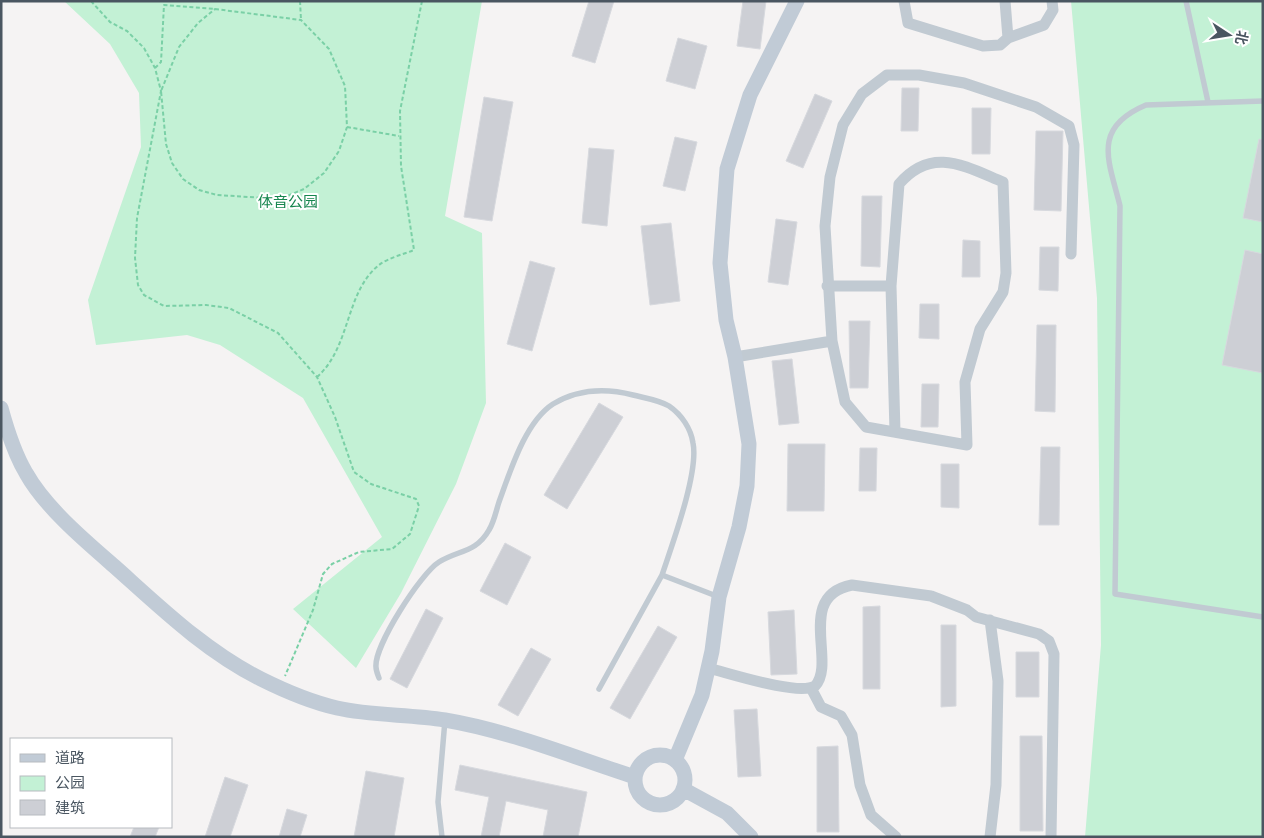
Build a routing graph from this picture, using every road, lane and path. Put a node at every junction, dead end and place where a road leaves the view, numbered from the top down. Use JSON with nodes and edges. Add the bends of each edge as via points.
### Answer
{"nodes":[{"id":1,"x":91,"y":1,"type":"edge"},
{"id":2,"x":300,"y":1,"type":"edge"},
{"id":3,"x":422,"y":1,"type":"edge"},
{"id":4,"x":797,"y":1,"type":"edge"},
{"id":5,"x":904,"y":1,"type":"edge"},
{"id":6,"x":1005,"y":1,"type":"edge"},
{"id":7,"x":1052,"y":1,"type":"edge"},
{"id":8,"x":1186,"y":1,"type":"edge"},
{"id":9,"x":215,"y":9,"type":"junction"},
{"id":10,"x":302,"y":20,"type":"junction"},
{"id":11,"x":1008,"y":38,"type":"junction"},
{"id":12,"x":155,"y":68,"type":"junction"},
{"id":13,"x":160,"y":91,"type":"junction"},
{"id":14,"x":1263,"y":101,"type":"edge"},
{"id":15,"x":1208,"y":102,"type":"junction"},
{"id":16,"x":348,"y":126,"type":"junction"},
{"id":17,"x":400,"y":136,"type":"junction"},
{"id":18,"x":1071,"y":254,"type":"dead end"},
{"id":19,"x":827,"y":286,"type":"junction"},
{"id":20,"x":891,"y":286,"type":"junction"},
{"id":21,"x":832,"y":341,"type":"junction"},
{"id":22,"x":736,"y":357,"type":"junction"},
{"id":23,"x":317,"y":377,"type":"junction"},
{"id":24,"x":1,"y":408,"type":"edge"},
{"id":25,"x":895,"y":432,"type":"junction"},
{"id":26,"x":662,"y":575,"type":"junction"},
{"id":27,"x":719,"y":597,"type":"junction"},
{"id":28,"x":1263,"y":617,"type":"edge"},
{"id":29,"x":990,"y":620,"type":"junction"},
{"id":30,"x":708,"y":668,"type":"junction"},
{"id":31,"x":379,"y":678,"type":"dead end"},
{"id":32,"x":280,"y":688,"type":"junction"},
{"id":33,"x":811,"y":688,"type":"junction"},
{"id":34,"x":599,"y":689,"type":"dead end"},
{"id":35,"x":445,"y":720,"type":"junction"},
{"id":36,"x":675,"y":760,"type":"junction"},
{"id":37,"x":635,"y":777,"type":"junction"},
{"id":38,"x":683,"y":789,"type":"junction"},
{"id":39,"x":442,"y":837,"type":"edge"},
{"id":40,"x":751,"y":837,"type":"edge"},
{"id":41,"x":896,"y":837,"type":"edge"},
{"id":42,"x":990,"y":837,"type":"edge"},
{"id":43,"x":1051,"y":837,"type":"edge"}],
"edges":[{"from":1,"to":12,"type":"path","via":[[110,22],[144,48]]},
{"from":2,"to":10,"type":"path"},
{"from":3,"to":17,"type":"path","via":[[400,112]]},
{"from":4,"to":22,"type":"street","via":[[750,95],[727,169],[720,264],[726,320]]},
{"from":5,"to":11,"type":"street","via":[[908,23],[983,46],[1000,45]]},
{"from":6,"to":11,"type":"street"},
{"from":7,"to":11,"type":"street","via":[[1053,10],[1044,25]]},
{"from":8,"to":15,"type":"lane"},
{"from":9,"to":10,"type":"path"},
{"from":9,"to":12,"type":"path","via":[[164,5],[161,62]]},
{"from":9,"to":13,"type":"path","via":[[198,23],[179,47]]},
{"from":10,"to":16,"type":"path","via":[[329,50],[339,72],[345,86]]},
{"from":12,"to":13,"type":"path"},
{"from":13,"to":16,"type":"path","via":[[166,144],[172,163],[183,178],[199,190],[217,195],[280,198],[304,189],[324,172],[339,151]]},
{"from":13,"to":23,"type":"path","via":[[137,218],[134,258],[138,286],[153,302],[164,306],[229,308],[252,319],[278,333]]},
{"from":14,"to":15,"type":"lane"},
{"from":15,"to":28,"type":"lane","via":[[1146,105],[1131,111],[1118,122],[1106,151],[1120,206],[1115,594]]},
{"from":16,"to":17,"type":"path"},
{"from":17,"to":23,"type":"path","via":[[401,166],[414,250],[380,265],[360,287],[347,328],[329,367]]},
{"from":18,"to":19,"type":"street","via":[[1074,145],[1068,126],[1036,107],[964,83],[887,75],[862,94],[843,124],[830,177],[825,226]]},
{"from":19,"to":20,"type":"street"},
{"from":19,"to":21,"type":"street"},
{"from":20,"to":25,"type":"street"},
{"from":20,"to":25,"type":"street","via":[[899,184],[909,172],[933,161],[960,164],[1003,182],[1006,274],[1003,292],[980,329],[965,382],[967,445]]},
{"from":21,"to":22,"type":"street"},
{"from":21,"to":25,"type":"street","via":[[845,402],[866,427]]},
{"from":22,"to":27,"type":"street","via":[[748,444],[747,486]]},
{"from":23,"to":32,"type":"path","via":[[354,472],[371,484],[416,499],[419,506],[410,534],[392,549],[359,552],[332,564],[323,574],[313,610]]},
{"from":24,"to":32,"type":"street","via":[[10,440],[32,484],[93,547],[208,647],[243,670]]},
{"from":26,"to":27,"type":"lane"},
{"from":26,"to":31,"type":"lane","via":[[694,463],[691,435],[682,419],[662,402],[621,392],[587,390],[553,404],[532,426],[510,471],[489,530],[473,549],[438,562],[398,613],[376,667]]},
{"from":26,"to":34,"type":"lane"},
{"from":27,"to":30,"type":"street"},
{"from":29,"to":33,"type":"street","via":[[976,617],[932,596],[858,584],[841,588],[831,594],[822,610],[820,676],[818,684]]},
{"from":29,"to":42,"type":"street","via":[[998,681],[996,785]]},
{"from":29,"to":43,"type":"street","via":[[1039,634],[1049,641],[1054,654]]},
{"from":30,"to":33,"type":"street","via":[[786,687]]},
{"from":30,"to":36,"type":"street","via":[[702,695]]},
{"from":32,"to":35,"type":"street","via":[[339,708]]},
{"from":33,"to":41,"type":"street","via":[[821,707],[841,716],[852,735],[860,785],[871,816]]},
{"from":35,"to":37,"type":"street","via":[[495,732]]},
{"from":35,"to":39,"type":"lane","via":[[438,802]]},
{"from":36,"to":37,"type":"street","via":[[662,755],[650,757],[640,765]]},
{"from":36,"to":38,"type":"street","via":[[683,770]]},
{"from":37,"to":38,"type":"street","via":[[641,796],[651,803],[670,803]]},
{"from":38,"to":40,"type":"street","via":[[727,813]]}]}
